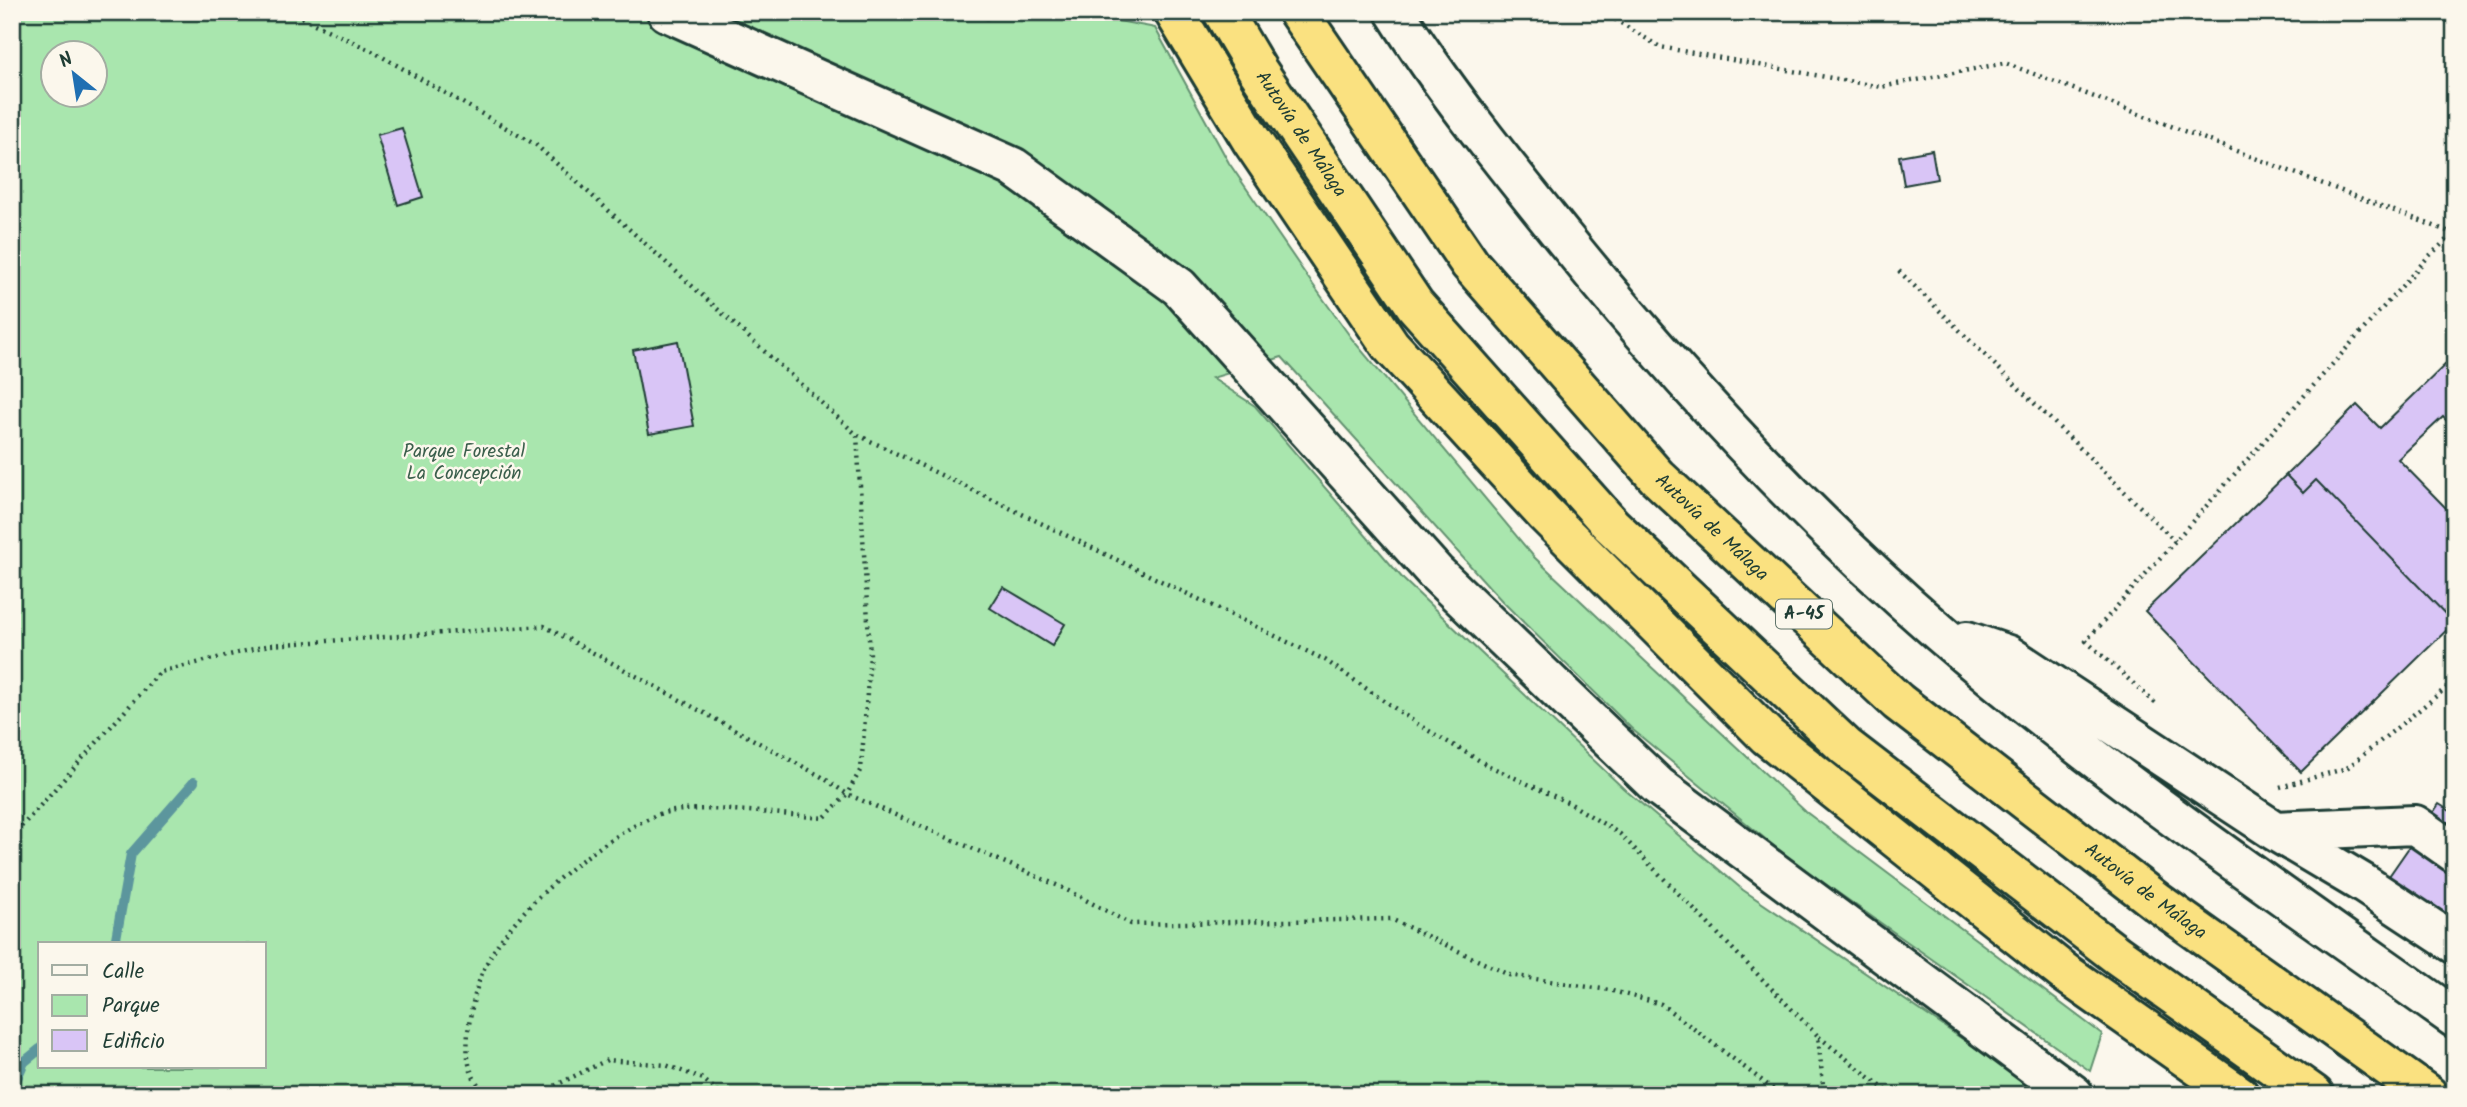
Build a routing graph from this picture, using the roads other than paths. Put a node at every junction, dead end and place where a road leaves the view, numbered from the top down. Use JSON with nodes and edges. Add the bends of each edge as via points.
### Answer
{"nodes":[{"id":1,"x":667,"y":12,"type":"edge"},
{"id":2,"x":1223,"y":12,"type":"edge"},
{"id":3,"x":1298,"y":12,"type":"edge"},
{"id":4,"x":1395,"y":12,"type":"edge"},
{"id":5,"x":1168,"y":13,"type":"edge"},
{"id":6,"x":1939,"y":632,"type":"junction"},
{"id":7,"x":2275,"y":831,"type":"junction"},
{"id":8,"x":2455,"y":853,"type":"edge"},
{"id":9,"x":2455,"y":944,"type":"edge"},
{"id":10,"x":2455,"y":1018,"type":"edge"},
{"id":11,"x":2074,"y":1095,"type":"edge"},
{"id":12,"x":2239,"y":1095,"type":"edge"},
{"id":13,"x":2314,"y":1095,"type":"edge"},
{"id":14,"x":2428,"y":1095,"type":"edge"}],
"edges":[{"from":1,"to":11,"type":"street","via":[[1013,167],[1179,287],[1435,572],[1658,786]]},
{"from":2,"to":13,"type":"highway","name":"Autovía de Málaga","via":[[1415,305],[1611,525],[1846,747],[2117,955]]},
{"from":3,"to":14,"type":"highway","name":"Autovía de Málaga","number":"A-45","via":[[1470,264],[1657,477],[1898,702],[2157,902]]},
{"from":4,"to":6,"type":"street","via":[[1526,191],[1639,330],[1765,468]]},
{"from":5,"to":12,"type":"highway","via":[[1390,345],[1553,523],[1767,736],[2065,973]]},
{"from":6,"to":7,"type":"street","via":[[2008,655]]},
{"from":6,"to":10,"type":"street","via":[[2203,839]]},
{"from":7,"to":8,"type":"street","via":[[2416,825]]},
{"from":7,"to":9,"type":"street"}]}
